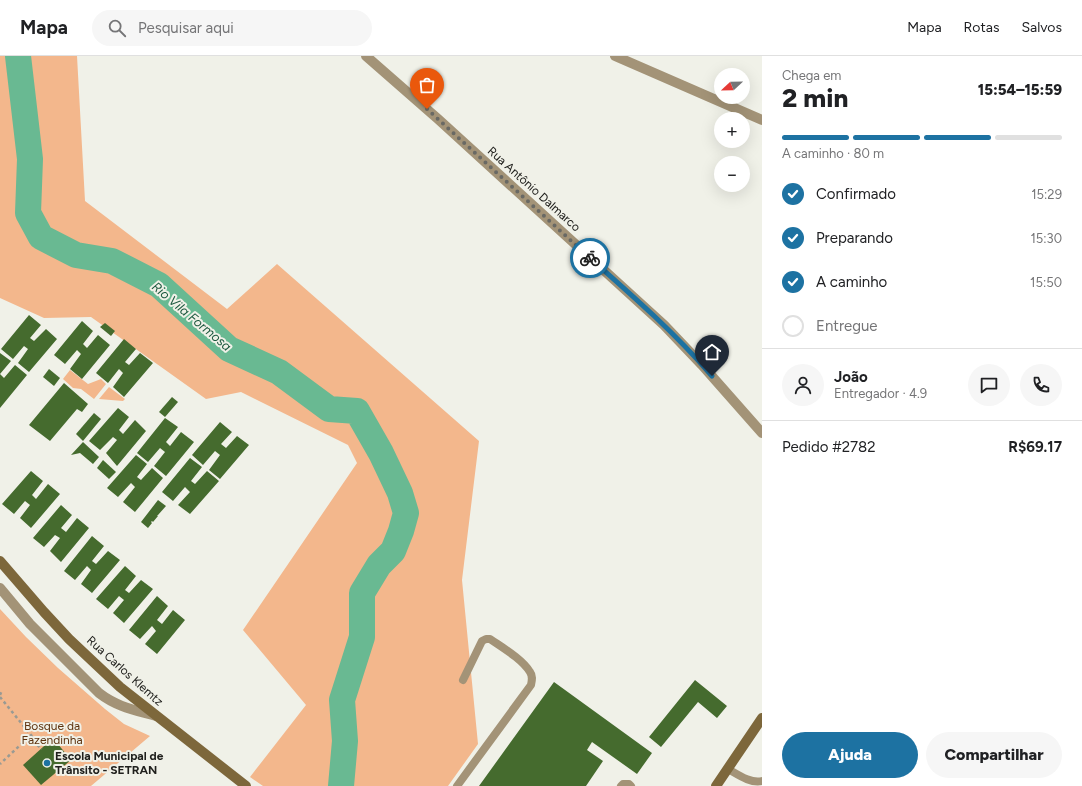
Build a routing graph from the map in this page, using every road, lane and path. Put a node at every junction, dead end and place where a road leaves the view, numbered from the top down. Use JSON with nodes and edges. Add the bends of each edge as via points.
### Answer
{"nodes":[{"id":1,"x":366,"y":56,"type":"edge"},
{"id":2,"x":615,"y":56,"type":"edge"},
{"id":3,"x":762,"y":120,"type":"edge"},
{"id":4,"x":762,"y":433,"type":"edge"},
{"id":5,"x":0,"y":561,"type":"edge"},
{"id":6,"x":0,"y":588,"type":"edge"},
{"id":7,"x":463,"y":680,"type":"dead end"},
{"id":8,"x":2,"y":690,"type":"dead end"},
{"id":9,"x":0,"y":696,"type":"edge"},
{"id":10,"x":156,"y":716,"type":"junction"},
{"id":11,"x":762,"y":718,"type":"edge"},
{"id":12,"x":31,"y":735,"type":"junction"},
{"id":13,"x":42,"y":749,"type":"dead end"},
{"id":14,"x":0,"y":764,"type":"edge"},
{"id":15,"x":728,"y":768,"type":"junction"},
{"id":16,"x":762,"y":781,"type":"edge"},
{"id":17,"x":246,"y":786,"type":"edge"},
{"id":18,"x":457,"y":786,"type":"edge"},
{"id":19,"x":621,"y":786,"type":"edge"},
{"id":20,"x":631,"y":786,"type":"edge"},
{"id":21,"x":716,"y":786,"type":"edge"}],
"edges":[{"from":1,"to":4,"type":"street","name":"Rua Antônio Dalmarco","via":[[664,325]]},
{"from":2,"to":3,"type":"street"},
{"from":5,"to":10,"type":"main road","name":"Rua Carlos Klemtz","via":[[69,639],[120,687]]},
{"from":6,"to":10,"type":"street","via":[[30,624],[99,693],[109,701]]},
{"from":7,"to":18,"type":"lane","via":[[482,641],[486,639],[490,639],[515,656],[533,678],[531,685]]},
{"from":8,"to":9,"type":"path"},
{"from":9,"to":12,"type":"path"},
{"from":10,"to":17,"type":"main road","name":"Rua Carlos Klemtz"},
{"from":11,"to":15,"type":"main road"},
{"from":12,"to":13,"type":"path"},
{"from":12,"to":14,"type":"path"},
{"from":15,"to":16,"type":"lane","via":[[744,778]]},
{"from":15,"to":21,"type":"main road"},
{"from":19,"to":20,"type":"lane"}]}
